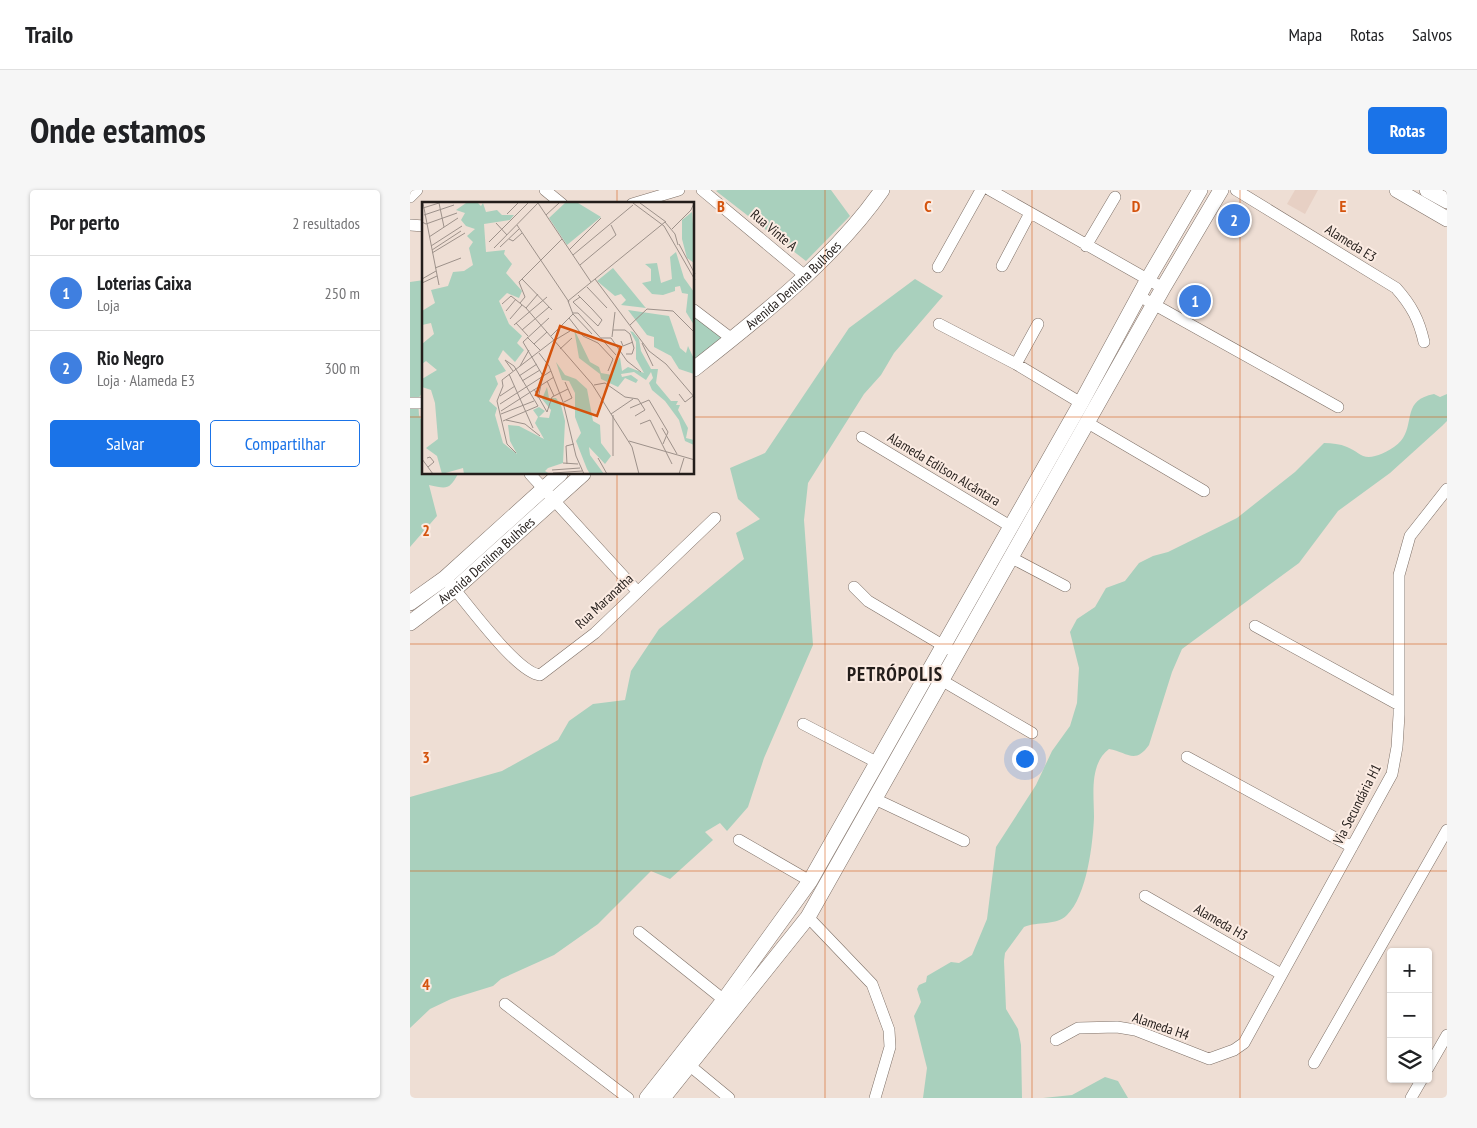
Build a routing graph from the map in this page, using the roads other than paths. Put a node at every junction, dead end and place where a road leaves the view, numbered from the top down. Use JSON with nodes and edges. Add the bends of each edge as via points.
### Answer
{"nodes":[{"id":1,"x":417,"y":190,"type":"edge"},
{"id":2,"x":545,"y":190,"type":"edge"},
{"id":3,"x":679,"y":190,"type":"edge"},
{"id":4,"x":702,"y":190,"type":"edge"},
{"id":5,"x":882,"y":190,"type":"edge"},
{"id":6,"x":981,"y":190,"type":"edge"},
{"id":7,"x":990,"y":190,"type":"edge"},
{"id":8,"x":1200,"y":190,"type":"edge"},
{"id":9,"x":1221,"y":190,"type":"edge"},
{"id":10,"x":1236,"y":190,"type":"edge"},
{"id":11,"x":1397,"y":190,"type":"edge"},
{"id":12,"x":1427,"y":190,"type":"edge"},
{"id":13,"x":410,"y":197,"type":"edge"},
{"id":14,"x":1115,"y":197,"type":"dead end"},
{"id":15,"x":1447,"y":201,"type":"edge"},
{"id":16,"x":560,"y":202,"type":"edge"},
{"id":17,"x":639,"y":202,"type":"edge"},
{"id":18,"x":1030,"y":213,"type":"junction"},
{"id":19,"x":1447,"y":219,"type":"edge"},
{"id":20,"x":1086,"y":246,"type":"junction"},
{"id":21,"x":1002,"y":266,"type":"dead end"},
{"id":22,"x":938,"y":267,"type":"dead end"},
{"id":23,"x":804,"y":275,"type":"junction"},
{"id":24,"x":1148,"y":279,"type":"junction"},
{"id":25,"x":1163,"y":288,"type":"junction"},
{"id":26,"x":1139,"y":296,"type":"junction"},
{"id":27,"x":1155,"y":305,"type":"junction"},
{"id":28,"x":695,"y":311,"type":"edge"},
{"id":29,"x":939,"y":324,"type":"dead end"},
{"id":30,"x":1038,"y":324,"type":"dead end"},
{"id":31,"x":732,"y":339,"type":"junction"},
{"id":32,"x":1424,"y":342,"type":"dead end"},
{"id":33,"x":1016,"y":364,"type":"junction"},
{"id":34,"x":695,"y":368,"type":"edge"},
{"id":35,"x":1081,"y":402,"type":"junction"},
{"id":36,"x":1338,"y":407,"type":"dead end"},
{"id":37,"x":1088,"y":423,"type":"junction"},
{"id":38,"x":862,"y":437,"type":"dead end"},
{"id":39,"x":531,"y":475,"type":"edge"},
{"id":40,"x":559,"y":475,"type":"edge"},
{"id":41,"x":581,"y":475,"type":"edge"},
{"id":42,"x":1447,"y":488,"type":"edge"},
{"id":43,"x":1204,"y":491,"type":"dead end"},
{"id":44,"x":548,"y":495,"type":"junction"},
{"id":45,"x":715,"y":518,"type":"dead end"},
{"id":46,"x":1010,"y":526,"type":"junction"},
{"id":47,"x":1012,"y":558,"type":"junction"},
{"id":48,"x":450,"y":583,"type":"junction"},
{"id":49,"x":1065,"y":586,"type":"dead end"},
{"id":50,"x":854,"y":587,"type":"dead end"},
{"id":51,"x":637,"y":591,"type":"junction"},
{"id":52,"x":410,"y":603,"type":"edge"},
{"id":53,"x":410,"y":623,"type":"edge"},
{"id":54,"x":1255,"y":626,"type":"dead end"},
{"id":55,"x":942,"y":645,"type":"junction"},
{"id":56,"x":957,"y":653,"type":"junction"},
{"id":57,"x":928,"y":672,"type":"junction"},
{"id":58,"x":942,"y":681,"type":"junction"},
{"id":59,"x":1399,"y":705,"type":"junction"},
{"id":60,"x":803,"y":724,"type":"dead end"},
{"id":61,"x":1032,"y":733,"type":"dead end"},
{"id":62,"x":1187,"y":757,"type":"dead end"},
{"id":63,"x":878,"y":763,"type":"junction"},
{"id":64,"x":875,"y":798,"type":"junction"},
{"id":65,"x":1447,"y":830,"type":"edge"},
{"id":66,"x":739,"y":840,"type":"dead end"},
{"id":67,"x":964,"y":840,"type":"dead end"},
{"id":68,"x":1352,"y":848,"type":"junction"},
{"id":69,"x":810,"y":881,"type":"junction"},
{"id":70,"x":1145,"y":896,"type":"dead end"},
{"id":71,"x":808,"y":916,"type":"junction"},
{"id":72,"x":639,"y":932,"type":"dead end"},
{"id":73,"x":1281,"y":974,"type":"junction"},
{"id":74,"x":724,"y":1000,"type":"junction"},
{"id":75,"x":505,"y":1004,"type":"dead end"},
{"id":76,"x":1250,"y":1034,"type":"joint"},
{"id":77,"x":1447,"y":1035,"type":"edge"},
{"id":78,"x":1056,"y":1040,"type":"dead end"},
{"id":79,"x":1432,"y":1061,"type":"edge"},
{"id":80,"x":1314,"y":1063,"type":"dead end"},
{"id":81,"x":689,"y":1066,"type":"junction"},
{"id":82,"x":1420,"y":1083,"type":"edge"},
{"id":83,"x":628,"y":1098,"type":"edge"},
{"id":84,"x":647,"y":1098,"type":"edge"},
{"id":85,"x":663,"y":1098,"type":"edge"},
{"id":86,"x":730,"y":1098,"type":"edge"},
{"id":87,"x":876,"y":1098,"type":"edge"},
{"id":88,"x":1411,"y":1098,"type":"edge"}],
"edges":[{"from":1,"to":13,"type":"street"},
{"from":2,"to":16,"type":"street"},
{"from":3,"to":17,"type":"street"},
{"from":4,"to":23,"type":"street","name":"Rua Vinte A"},
{"from":5,"to":23,"type":"street","name":"Avenida Denilma Bulhões","via":[[858,222]]},
{"from":6,"to":22,"type":"street"},
{"from":7,"to":18,"type":"street"},
{"from":8,"to":24,"type":"street"},
{"from":9,"to":25,"type":"street"},
{"from":10,"to":32,"type":"street","name":"Alameda E3","via":[[1396,288],[1419,320]]},
{"from":11,"to":19,"type":"street"},
{"from":12,"to":15,"type":"street"},
{"from":14,"to":20,"type":"street"},
{"from":18,"to":20,"type":"street"},
{"from":18,"to":21,"type":"street"},
{"from":20,"to":24,"type":"street"},
{"from":23,"to":31,"type":"street","name":"Avenida Denilma Bulhões"},
{"from":24,"to":25,"type":"street"},
{"from":24,"to":26,"type":"street"},
{"from":25,"to":27,"type":"street"},
{"from":26,"to":27,"type":"street"},
{"from":26,"to":35,"type":"street"},
{"from":27,"to":36,"type":"street"},
{"from":27,"to":37,"type":"street"},
{"from":28,"to":31,"type":"street"},
{"from":29,"to":33,"type":"street"},
{"from":30,"to":33,"type":"street"},
{"from":31,"to":34,"type":"street","name":"Avenida Denilma Bulhões"},
{"from":33,"to":35,"type":"street"},
{"from":35,"to":46,"type":"street"},
{"from":37,"to":43,"type":"street"},
{"from":37,"to":47,"type":"street"},
{"from":38,"to":46,"type":"street","name":"Alameda Edílson Alcântara"},
{"from":39,"to":44,"type":"street"},
{"from":40,"to":44,"type":"street","name":"Avenida Denilma Bulhões"},
{"from":41,"to":44,"type":"street","name":"Avenida Denilma Bulhões"},
{"from":42,"to":59,"type":"street","name":"Via Secundária H1","via":[[1410,536],[1399,575]]},
{"from":44,"to":48,"type":"street","name":"Avenida Denilma Bulhões"},
{"from":44,"to":51,"type":"street"},
{"from":45,"to":51,"type":"street","name":"Rua Maranatha"},
{"from":46,"to":55,"type":"street"},
{"from":47,"to":49,"type":"street"},
{"from":47,"to":56,"type":"street"},
{"from":48,"to":51,"type":"street","name":"Rua Maranatha","via":[[509,654],[531,674],[540,676],[595,633]]},
{"from":48,"to":52,"type":"street","name":"Avenida Denilma Bulhões"},
{"from":48,"to":53,"type":"street","name":"Avenida Denilma Bulhões"},
{"from":50,"to":55,"type":"street","via":[[868,601]]},
{"from":54,"to":59,"type":"street"},
{"from":55,"to":56,"type":"street"},
{"from":55,"to":57,"type":"street"},
{"from":56,"to":58,"type":"street"},
{"from":57,"to":58,"type":"street"},
{"from":57,"to":63,"type":"street"},
{"from":58,"to":61,"type":"street"},
{"from":58,"to":64,"type":"street"},
{"from":59,"to":68,"type":"street","name":"Via Secundária H1","via":[[1392,774]]},
{"from":60,"to":63,"type":"street"},
{"from":62,"to":68,"type":"street"},
{"from":63,"to":69,"type":"street"},
{"from":64,"to":67,"type":"street"},
{"from":64,"to":71,"type":"street"},
{"from":65,"to":80,"type":"street"},
{"from":66,"to":69,"type":"street"},
{"from":68,"to":73,"type":"street","name":"Via Secundária H1"},
{"from":69,"to":74,"type":"street"},
{"from":70,"to":73,"type":"street","name":"Alameda H3"},
{"from":71,"to":81,"type":"street"},
{"from":71,"to":87,"type":"street","via":[[872,984],[889,1030],[890,1046]]},
{"from":72,"to":74,"type":"street"},
{"from":73,"to":76,"type":"street","name":"Via Secundária H1"},
{"from":74,"to":84,"type":"street"},
{"from":75,"to":83,"type":"street"},
{"from":76,"to":78,"type":"street","name":"Alameda H4","via":[[1234,1050],[1209,1058],[1135,1030],[1118,1027],[1078,1028]]},
{"from":77,"to":79,"type":"street"},
{"from":81,"to":85,"type":"street"},
{"from":81,"to":86,"type":"street"},
{"from":82,"to":88,"type":"street"}]}
